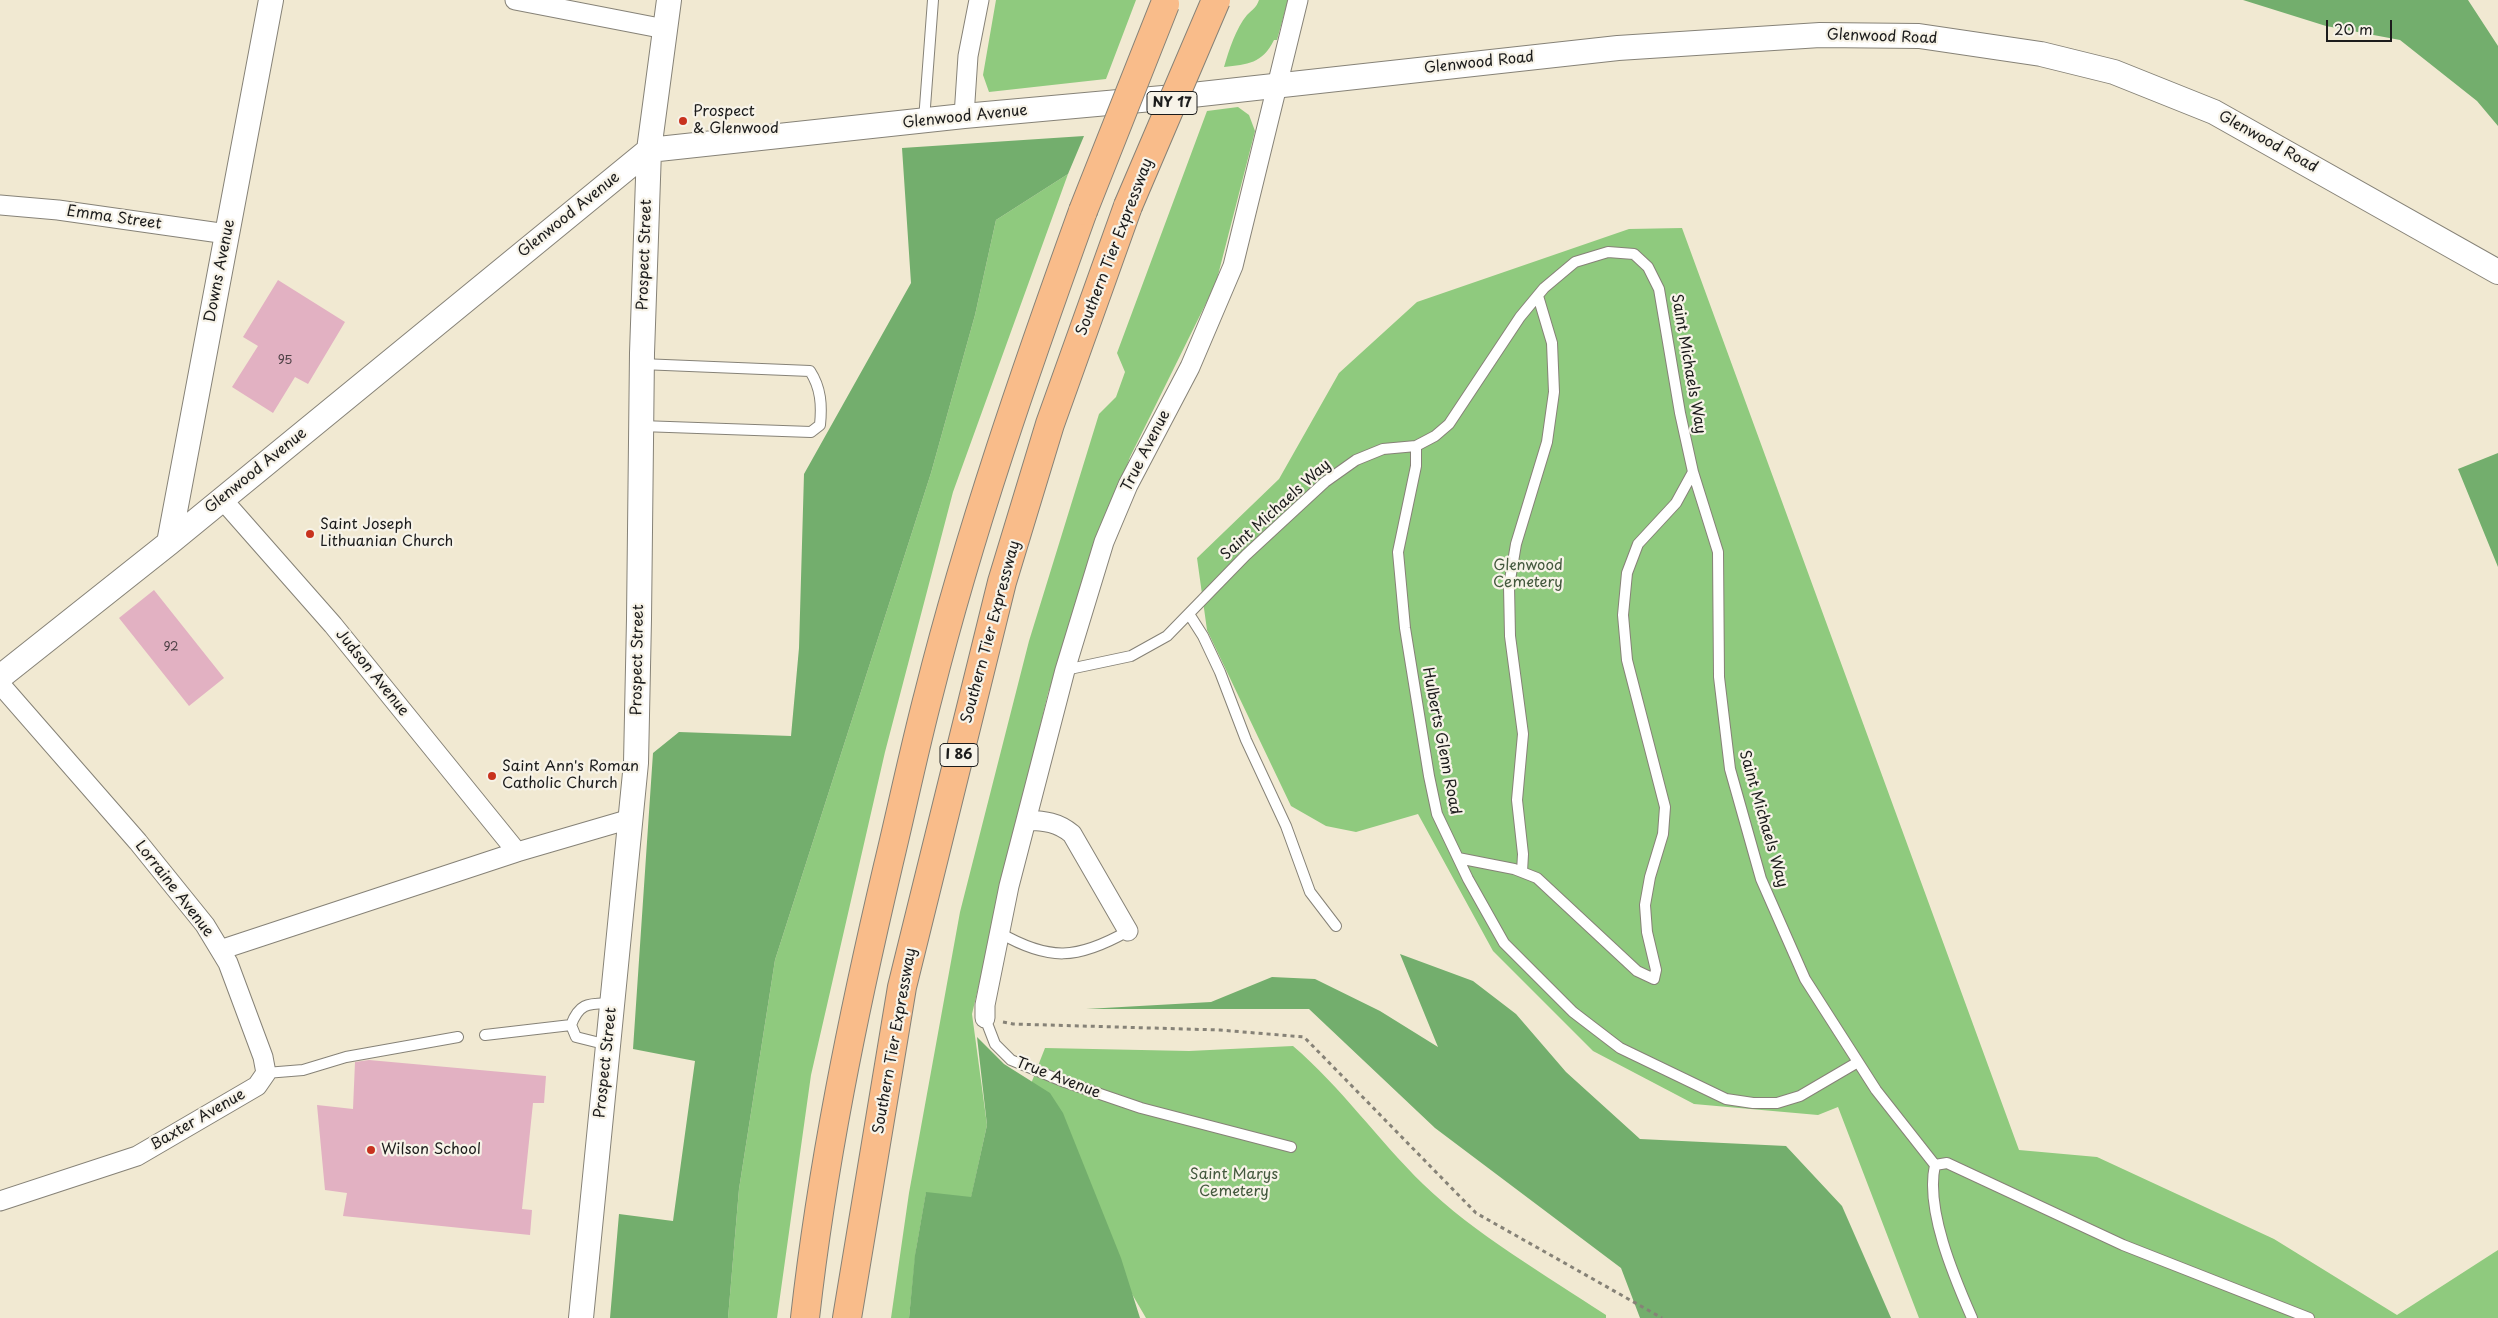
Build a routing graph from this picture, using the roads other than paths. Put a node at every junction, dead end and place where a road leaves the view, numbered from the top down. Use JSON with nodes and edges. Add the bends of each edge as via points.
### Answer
{"nodes":[{"id":1,"x":271,"y":0,"type":"edge"},
{"id":2,"x":516,"y":0,"type":"edge"},
{"id":3,"x":669,"y":0,"type":"edge"},
{"id":4,"x":933,"y":0,"type":"edge"},
{"id":5,"x":979,"y":0,"type":"edge"},
{"id":6,"x":1216,"y":0,"type":"edge"},
{"id":7,"x":1298,"y":0,"type":"edge"},
{"id":8,"x":1166,"y":2,"type":"edge"},
{"id":9,"x":665,"y":29,"type":"junction"},
{"id":10,"x":1276,"y":86,"type":"junction"},
{"id":11,"x":964,"y":116,"type":"junction"},
{"id":12,"x":924,"y":120,"type":"junction"},
{"id":13,"x":649,"y":150,"type":"junction"},
{"id":14,"x":0,"y":205,"type":"edge"},
{"id":15,"x":1128,"y":206,"type":"joint"},
{"id":16,"x":227,"y":234,"type":"junction"},
{"id":17,"x":2498,"y":272,"type":"edge"},
{"id":18,"x":1538,"y":296,"type":"junction"},
{"id":19,"x":642,"y":364,"type":"junction"},
{"id":20,"x":641,"y":426,"type":"junction"},
{"id":21,"x":1416,"y":446,"type":"junction"},
{"id":22,"x":1693,"y":472,"type":"junction"},
{"id":23,"x":222,"y":499,"type":"junction"},
{"id":24,"x":169,"y":543,"type":"junction"},
{"id":25,"x":1189,"y":614,"type":"junction"},
{"id":26,"x":1066,"y":670,"type":"junction"},
{"id":27,"x":0,"y":677,"type":"edge"},
{"id":28,"x":0,"y":684,"type":"edge"},
{"id":29,"x":630,"y":819,"type":"junction"},
{"id":30,"x":1026,"y":820,"type":"junction"},
{"id":31,"x":517,"y":852,"type":"junction"},
{"id":32,"x":1458,"y":858,"type":"junction"},
{"id":33,"x":1522,"y":872,"type":"junction"},
{"id":34,"x":1336,"y":926,"type":"dead end"},
{"id":35,"x":1128,"y":931,"type":"joint"},
{"id":36,"x":1000,"y":933,"type":"junction"},
{"id":37,"x":220,"y":950,"type":"junction"},
{"id":38,"x":613,"y":1003,"type":"junction"},
{"id":39,"x":985,"y":1018,"type":"joint"},
{"id":40,"x":571,"y":1024,"type":"junction"},
{"id":41,"x":484,"y":1035,"type":"dead end"},
{"id":42,"x":458,"y":1038,"type":"dead end"},
{"id":43,"x":608,"y":1045,"type":"junction"},
{"id":44,"x":1858,"y":1062,"type":"junction"},
{"id":45,"x":266,"y":1073,"type":"junction"},
{"id":46,"x":1291,"y":1147,"type":"dead end"},
{"id":47,"x":1935,"y":1165,"type":"junction"},
{"id":48,"x":0,"y":1201,"type":"edge"},
{"id":49,"x":581,"y":1318,"type":"edge"},
{"id":50,"x":804,"y":1318,"type":"edge"},
{"id":51,"x":847,"y":1318,"type":"edge"},
{"id":52,"x":1972,"y":1318,"type":"edge"},
{"id":53,"x":2309,"y":1318,"type":"edge"}],
"edges":[{"from":1,"to":16,"type":"street","name":"Downs Avenue"},
{"from":2,"to":9,"type":"street"},
{"from":3,"to":9,"type":"street","name":"Prospect Street"},
{"from":4,"to":12,"type":"lane"},
{"from":5,"to":11,"type":"street","via":[[968,56]]},
{"from":6,"to":15,"type":"highway","name":"Southern Tier Expressway","number":"NY 17","bridge":true},
{"from":7,"to":10,"type":"street","name":"True Avenue"},
{"from":8,"to":50,"type":"highway","number":"NY 17","bridge":true,"via":[[1083,211],[1033,349],[929,692],[864,971],[831,1143]]},
{"from":9,"to":13,"type":"street","name":"Prospect Street"},
{"from":10,"to":11,"type":"street","name":"Glenwood Avenue"},
{"from":10,"to":17,"type":"street","name":"Glenwood Road","via":[[1618,48],[1820,34],[1919,36],[2031,52],[2114,72],[2214,112]]},
{"from":10,"to":26,"type":"street","name":"True Avenue","via":[[1232,266],[1190,366],[1128,484],[1104,542]]},
{"from":11,"to":12,"type":"street","name":"Glenwood Avenue"},
{"from":12,"to":13,"type":"street","name":"Glenwood Avenue"},
{"from":13,"to":19,"type":"street","name":"Prospect Street"},
{"from":13,"to":23,"type":"street","name":"Glenwood Avenue"},
{"from":14,"to":16,"type":"street","name":"Emma Street"},
{"from":15,"to":51,"type":"highway","name":"Southern Tier Expressway","number":"I 86","via":[[1050,424],[1002,582],[902,987]]},
{"from":16,"to":24,"type":"street","name":"Downs Avenue"},
{"from":18,"to":21,"type":"lane","name":"Saint Michaels Way","via":[[1520,317],[1449,424]]},
{"from":18,"to":22,"type":"lane","name":"Saint Michaels Way","via":[[1575,262],[1608,252],[1634,254],[1648,268],[1659,289]]},
{"from":18,"to":33,"type":"lane","via":[[1552,343],[1554,392],[1547,442],[1516,544],[1508,586],[1512,655],[1524,734],[1517,800]]},
{"from":19,"to":20,"type":"street","name":"Prospect Street"},
{"from":19,"to":20,"type":"lane","via":[[810,371],[818,383],[821,409],[820,425],[811,432]]},
{"from":20,"to":29,"type":"street","name":"Prospect Street","via":[[636,763]]},
{"from":21,"to":25,"type":"lane","name":"Saint Michaels Way","via":[[1383,449],[1356,460],[1325,482]]},
{"from":21,"to":32,"type":"lane","name":"Hulberts Glenn Road","via":[[1416,466],[1398,552],[1405,628],[1437,814]]},
{"from":22,"to":33,"type":"lane","via":[[1676,503],[1638,544],[1627,572],[1623,615],[1627,660],[1665,807],[1663,834],[1645,905],[1647,932],[1656,970],[1654,979],[1624,960],[1537,878]]},
{"from":22,"to":44,"type":"lane","name":"Saint Michaels Way","via":[[1718,552],[1719,677],[1733,778],[1761,878],[1805,979]]},
{"from":23,"to":24,"type":"street","name":"Glenwood Avenue"},
{"from":23,"to":31,"type":"street","name":"Judson Avenue","via":[[333,625]]},
{"from":24,"to":27,"type":"street","name":"Glenwood Avenue"},
{"from":25,"to":26,"type":"lane","name":"Saint Michaels Way","via":[[1167,636],[1131,656]]},
{"from":25,"to":34,"type":"lane","via":[[1220,672],[1246,740],[1286,826],[1310,892]]},
{"from":26,"to":30,"type":"street","name":"True Avenue"},
{"from":28,"to":37,"type":"street","name":"Lorraine Avenue","via":[[138,842],[205,926]]},
{"from":29,"to":31,"type":"street"},
{"from":29,"to":38,"type":"street","name":"Prospect Street"},
{"from":30,"to":35,"type":"street","via":[[1050,821],[1064,826],[1072,834]]},
{"from":30,"to":36,"type":"street","name":"True Avenue"},
{"from":31,"to":37,"type":"street","name":"Lorraine Avenue"},
{"from":32,"to":33,"type":"lane"},
{"from":32,"to":44,"type":"lane","name":"Hulberts Glenn Road","via":[[1504,943],[1574,1012],[1620,1048],[1726,1099],[1752,1103],[1778,1103],[1800,1096]]},
{"from":35,"to":36,"type":"lane","via":[[1082,950],[1050,954],[1025,947]]},
{"from":36,"to":39,"type":"street","name":"True Avenue"},
{"from":37,"to":45,"type":"street","via":[[263,1057]]},
{"from":38,"to":40,"type":"lane","via":[[581,1007]]},
{"from":38,"to":43,"type":"street","name":"Prospect Street"},
{"from":39,"to":46,"type":"lane","name":"True Avenue","via":[[995,1044],[1011,1060],[1141,1108]]},
{"from":40,"to":41,"type":"lane"},
{"from":40,"to":43,"type":"lane","via":[[576,1038]]},
{"from":42,"to":45,"type":"lane","via":[[346,1057],[303,1070]]},
{"from":43,"to":49,"type":"street","name":"Prospect Street"},
{"from":44,"to":47,"type":"lane","name":"Saint Michaels Way"},
{"from":45,"to":48,"type":"street","name":"Baxter Avenue","via":[[257,1086],[138,1156]]},
{"from":47,"to":52,"type":"lane","via":[[1931,1182],[1936,1217]]},
{"from":47,"to":53,"type":"lane","via":[[1947,1163],[2123,1245]]}]}
